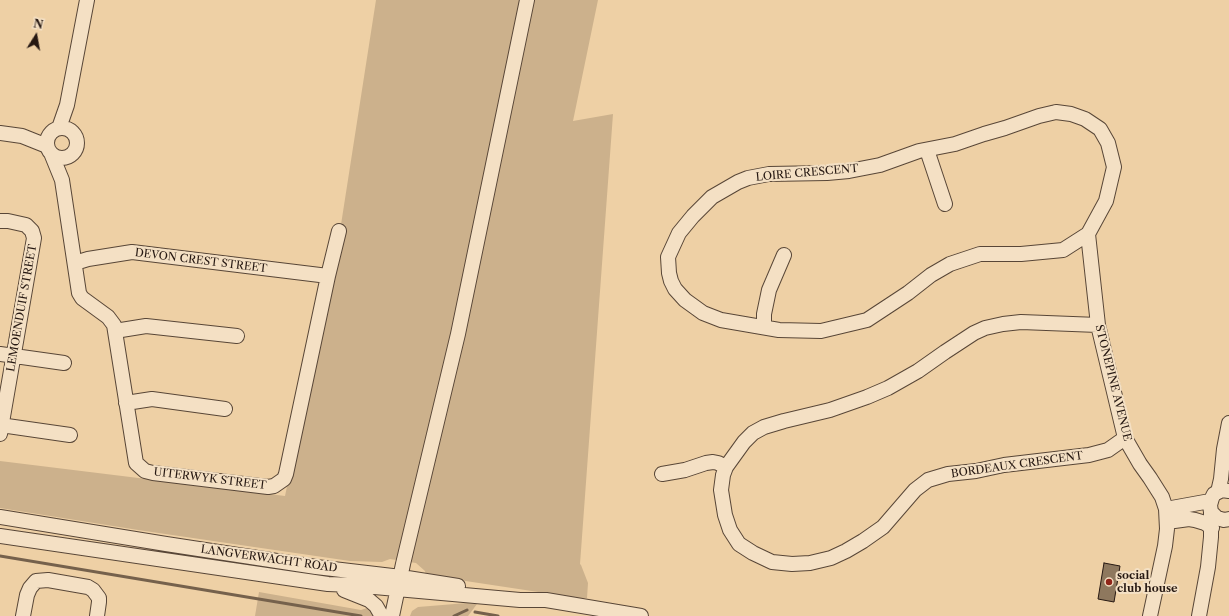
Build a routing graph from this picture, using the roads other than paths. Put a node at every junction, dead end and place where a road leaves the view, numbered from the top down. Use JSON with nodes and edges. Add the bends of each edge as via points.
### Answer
{"nodes":[{"id":1,"x":87,"y":0,"type":"edge"},
{"id":2,"x":527,"y":0,"type":"edge"},
{"id":3,"x":67,"y":105,"type":"junction"},
{"id":4,"x":55,"y":130,"type":"junction"},
{"id":5,"x":0,"y":133,"type":"edge"},
{"id":6,"x":74,"y":133,"type":"junction"},
{"id":7,"x":22,"y":136,"type":"junction"},
{"id":8,"x":49,"y":150,"type":"junction"},
{"id":9,"x":927,"y":150,"type":"junction"},
{"id":10,"x":72,"y":155,"type":"junction"},
{"id":11,"x":62,"y":180,"type":"junction"},
{"id":12,"x":945,"y":204,"type":"dead end"},
{"id":13,"x":0,"y":221,"type":"edge"},
{"id":14,"x":339,"y":231,"type":"dead end"},
{"id":15,"x":1088,"y":234,"type":"junction"},
{"id":16,"x":784,"y":255,"type":"dead end"},
{"id":17,"x":75,"y":263,"type":"junction"},
{"id":18,"x":328,"y":276,"type":"junction"},
{"id":19,"x":1098,"y":325,"type":"junction"},
{"id":20,"x":764,"y":327,"type":"junction"},
{"id":21,"x":115,"y":331,"type":"junction"},
{"id":22,"x":237,"y":336,"type":"dead end"},
{"id":23,"x":7,"y":355,"type":"edge"},
{"id":24,"x":64,"y":364,"type":"dead end"},
{"id":25,"x":126,"y":403,"type":"junction"},
{"id":26,"x":225,"y":409,"type":"dead end"},
{"id":27,"x":1228,"y":427,"type":"edge"},
{"id":28,"x":0,"y":428,"type":"edge"},
{"id":29,"x":70,"y":435,"type":"dead end"},
{"id":30,"x":1125,"y":438,"type":"junction"},
{"id":31,"x":726,"y":467,"type":"junction"},
{"id":32,"x":662,"y":474,"type":"dead end"},
{"id":33,"x":1219,"y":496,"type":"edge"},
{"id":34,"x":1166,"y":515,"type":"junction"},
{"id":35,"x":0,"y":517,"type":"edge"},
{"id":36,"x":1229,"y":520,"type":"edge"},
{"id":37,"x":1212,"y":528,"type":"junction"},
{"id":38,"x":0,"y":536,"type":"edge"},
{"id":39,"x":1208,"y":567,"type":"junction"},
{"id":40,"x":400,"y":583,"type":"junction"},
{"id":41,"x":328,"y":584,"type":"junction"},
{"id":42,"x":574,"y":610,"type":"edge"},
{"id":43,"x":23,"y":616,"type":"edge"},
{"id":44,"x":97,"y":616,"type":"edge"},
{"id":45,"x":380,"y":616,"type":"edge"},
{"id":46,"x":392,"y":616,"type":"edge"},
{"id":47,"x":641,"y":616,"type":"edge"},
{"id":48,"x":1150,"y":616,"type":"edge"},
{"id":49,"x":1199,"y":616,"type":"edge"}],
"edges":[{"from":1,"to":3,"type":"street"},
{"from":2,"to":40,"type":"street","via":[[458,334]]},
{"from":3,"to":4,"type":"street"},
{"from":3,"to":6,"type":"street"},
{"from":4,"to":6,"type":"street","via":[[64,128]]},
{"from":4,"to":7,"type":"street"},
{"from":4,"to":8,"type":"street","via":[[47,141]]},
{"from":5,"to":7,"type":"street"},
{"from":6,"to":10,"type":"street","via":[[77,144]]},
{"from":7,"to":8,"type":"street"},
{"from":8,"to":10,"type":"street","via":[[57,157],[65,158]]},
{"from":8,"to":11,"type":"street","name":"UITERWYK STREET"},
{"from":9,"to":12,"type":"street"},
{"from":9,"to":15,"type":"street","name":"LOIRE CRESCENT","via":[[955,144],[1050,113],[1071,114],[1085,119],[1100,129],[1108,143],[1114,167],[1106,200]]},
{"from":9,"to":20,"type":"street","name":"LOIRE CRESCENT","via":[[849,171],[769,174],[748,178],[712,196],[698,210],[679,233],[668,257],[669,273],[675,289],[703,312],[721,320]]},
{"from":10,"to":11,"type":"street"},
{"from":11,"to":17,"type":"street","name":"UITERWYK STREET"},
{"from":13,"to":23,"type":"street","name":"LEMOENDUIF STREET","via":[[26,225],[32,231],[34,242],[15,341]]},
{"from":14,"to":18,"type":"street","name":"UITERWYK STREET"},
{"from":15,"to":19,"type":"street","name":"STONEPINE AVENUE"},
{"from":15,"to":20,"type":"street","name":"LOIRE CRESCENT","via":[[1062,250],[980,254],[950,264],[867,320],[821,331]]},
{"from":16,"to":20,"type":"street","via":[[769,290]]},
{"from":17,"to":18,"type":"street","name":"DEVON CREST STREET","via":[[132,252]]},
{"from":17,"to":21,"type":"street","name":"UITERWYK STREET","via":[[79,293],[111,320]]},
{"from":18,"to":25,"type":"street","name":"UITERWYK STREET","via":[[286,474],[280,483],[268,487],[145,471],[136,463]]},
{"from":19,"to":30,"type":"street","name":"STONEPINE AVENUE"},
{"from":19,"to":31,"type":"street","name":"BORDEAUX CRESCENT","via":[[1021,322],[985,328],[888,388],[830,410],[764,427],[744,442]]},
{"from":21,"to":22,"type":"street","via":[[146,326]]},
{"from":21,"to":25,"type":"street","name":"UITERWYK STREET"},
{"from":23,"to":24,"type":"street"},
{"from":23,"to":28,"type":"street","name":"LEMOENDUIF STREET"},
{"from":25,"to":26,"type":"street","via":[[152,399]]},
{"from":27,"to":33,"type":"street"},
{"from":28,"to":29,"type":"street"},
{"from":30,"to":31,"type":"street","name":"BORDEAUX CRESCENT","via":[[1108,450],[1089,455],[1004,465],[948,474],[928,480],[915,490],[883,527],[831,558],[810,563],[772,562],[739,544],[730,530],[725,515],[721,490]]},
{"from":30,"to":34,"type":"street","name":"STONEPINE AVENUE","via":[[1162,497]]},
{"from":31,"to":32,"type":"street","via":[[713,462]]},
{"from":33,"to":34,"type":"street"},
{"from":33,"to":36,"type":"street","via":[[1217,518]]},
{"from":33,"to":37,"type":"street"},
{"from":34,"to":37,"type":"street","via":[[1196,520]]},
{"from":34,"to":48,"type":"street","name":"STONEPINE AVENUE","via":[[1165,546]]},
{"from":35,"to":40,"type":"street","name":"LANGVERWACHT ROAD","via":[[316,567]]},
{"from":36,"to":39,"type":"street","via":[[1221,533]]},
{"from":37,"to":39,"type":"street"},
{"from":38,"to":41,"type":"street","name":"LANGVERWACHT ROAD"},
{"from":39,"to":49,"type":"street"},
{"from":40,"to":41,"type":"street","name":"LANGVERWACHT ROAD"},
{"from":40,"to":42,"type":"street","name":"LANGVERWACHT ROAD","via":[[520,594]]},
{"from":40,"to":46,"type":"street"},
{"from":41,"to":45,"type":"street","via":[[369,600],[376,606]]},
{"from":42,"to":47,"type":"street","name":"LANGVERWACHT ROAD"},
{"from":43,"to":44,"type":"street","via":[[30,588],[36,581],[48,580],[93,590],[99,598]]}]}
